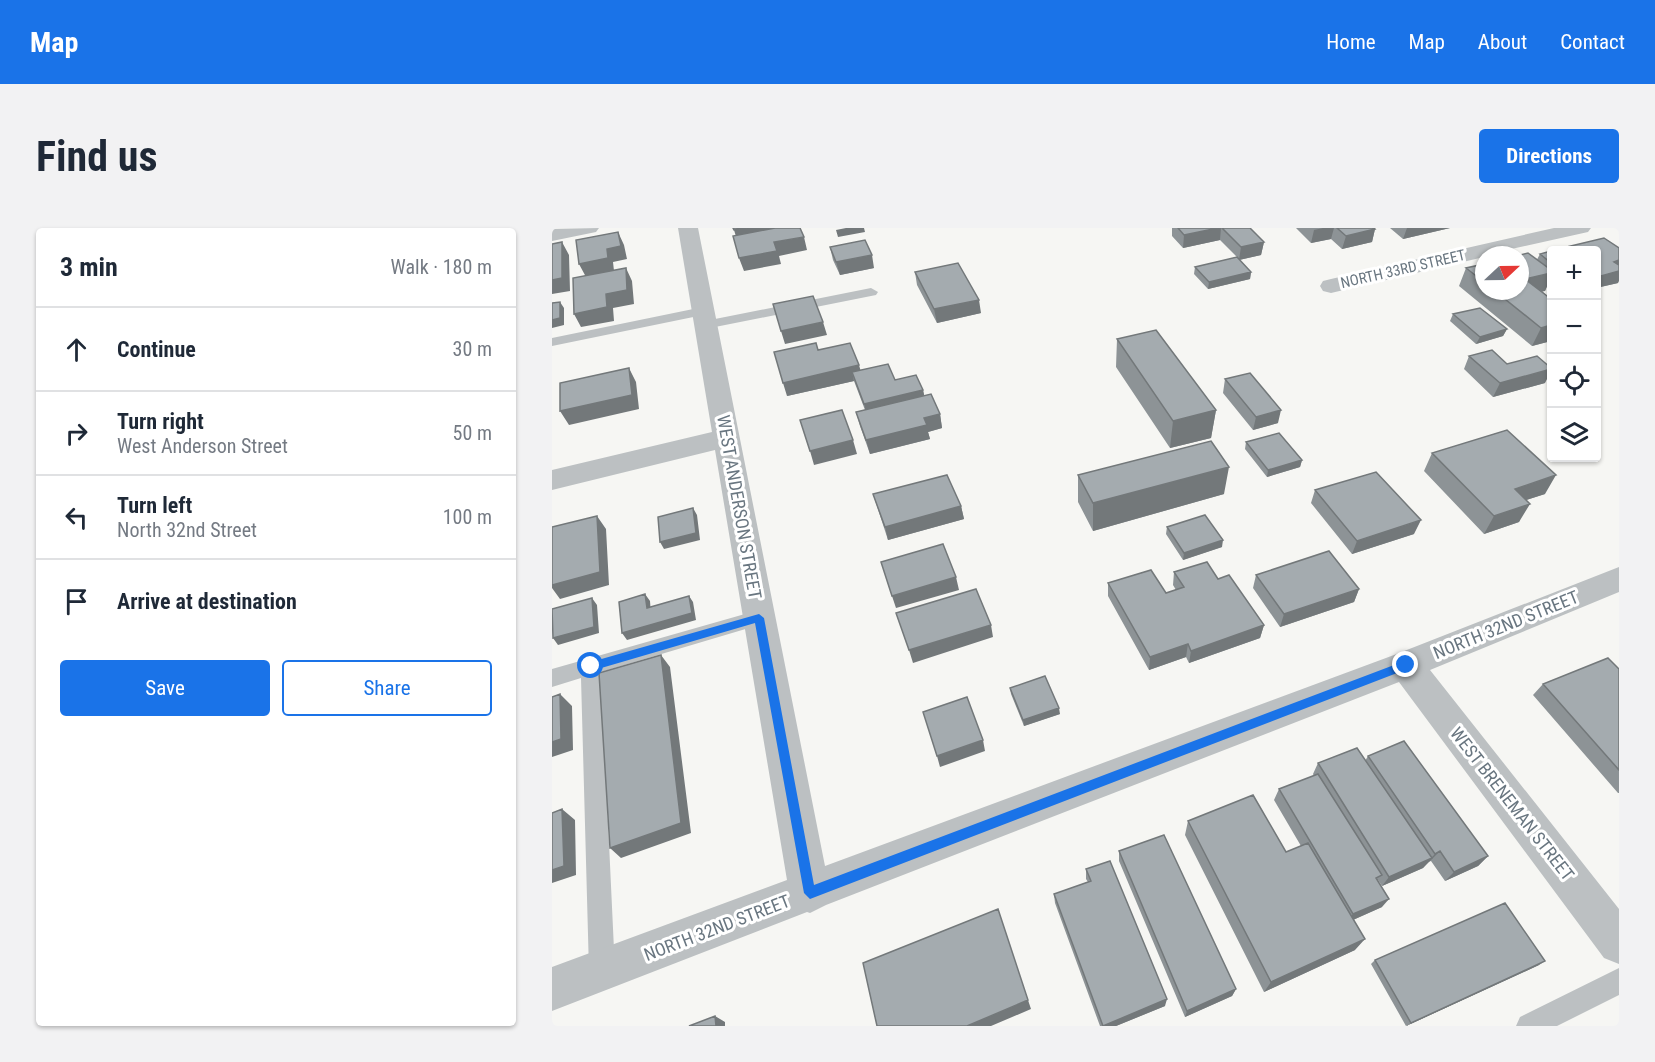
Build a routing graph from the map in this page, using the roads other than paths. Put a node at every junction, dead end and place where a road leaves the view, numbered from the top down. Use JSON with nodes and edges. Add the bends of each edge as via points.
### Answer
{"nodes":[{"id":1,"x":589,"y":228,"type":"edge"},
{"id":2,"x":688,"y":228,"type":"edge"},
{"id":3,"x":1581,"y":228,"type":"edge"},
{"id":4,"x":552,"y":235,"type":"edge"},
{"id":5,"x":1331,"y":286,"type":"dead end"},
{"id":6,"x":871,"y":292,"type":"dead end"},
{"id":7,"x":704,"y":318,"type":"junction"},
{"id":8,"x":552,"y":342,"type":"edge"},
{"id":9,"x":726,"y":438,"type":"junction"},
{"id":10,"x":552,"y":480,"type":"edge"},
{"id":11,"x":1619,"y":579,"type":"edge"},
{"id":12,"x":759,"y":618,"type":"junction"},
{"id":13,"x":1406,"y":665,"type":"junction"},
{"id":14,"x":591,"y":666,"type":"junction"},
{"id":15,"x":552,"y":678,"type":"edge"},
{"id":16,"x":810,"y":893,"type":"junction"},
{"id":17,"x":1619,"y":943,"type":"edge"},
{"id":18,"x":602,"y":971,"type":"junction"},
{"id":19,"x":1619,"y":981,"type":"edge"},
{"id":20,"x":552,"y":989,"type":"edge"},
{"id":21,"x":1529,"y":1026,"type":"edge"}],
"edges":[{"from":1,"to":4,"type":"street"},
{"from":2,"to":7,"type":"street","name":"WEST ANDERSON STREET"},
{"from":3,"to":5,"type":"street","name":"NORTH 33RD STREET"},
{"from":6,"to":7,"type":"lane"},
{"from":7,"to":8,"type":"lane"},
{"from":7,"to":9,"type":"street","name":"WEST ANDERSON STREET"},
{"from":9,"to":10,"type":"street"},
{"from":9,"to":12,"type":"street","name":"WEST ANDERSON STREET"},
{"from":11,"to":13,"type":"street","name":"NORTH 32ND STREET"},
{"from":12,"to":14,"type":"lane"},
{"from":12,"to":16,"type":"street","name":"WEST ANDERSON STREET"},
{"from":13,"to":16,"type":"street","name":"NORTH 32ND STREET"},
{"from":13,"to":17,"type":"street","name":"WEST BRENEMAN STREET"},
{"from":14,"to":15,"type":"lane"},
{"from":14,"to":18,"type":"lane"},
{"from":16,"to":18,"type":"street","name":"NORTH 32ND STREET"},
{"from":18,"to":20,"type":"street","name":"NORTH 32ND STREET"},
{"from":19,"to":21,"type":"lane"}]}
